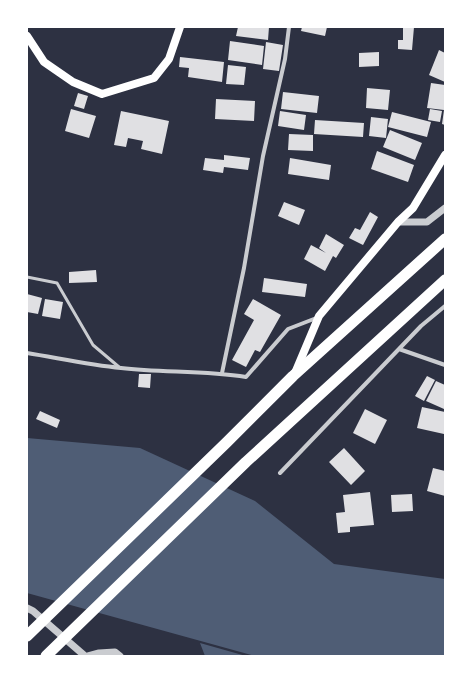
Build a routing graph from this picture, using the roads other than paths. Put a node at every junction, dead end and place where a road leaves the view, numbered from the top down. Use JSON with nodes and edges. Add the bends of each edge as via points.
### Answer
{"nodes":[{"id":1,"x":180,"y":27,"type":"edge"},
{"id":2,"x":289,"y":27,"type":"edge"},
{"id":3,"x":27,"y":36,"type":"edge"},
{"id":4,"x":445,"y":155,"type":"edge"},
{"id":5,"x":445,"y":208,"type":"edge"},
{"id":6,"x":398,"y":222,"type":"junction"},
{"id":7,"x":445,"y":239,"type":"edge"},
{"id":8,"x":27,"y":277,"type":"edge"},
{"id":9,"x":445,"y":280,"type":"edge"},
{"id":10,"x":445,"y":306,"type":"edge"},
{"id":11,"x":319,"y":316,"type":"junction"},
{"id":12,"x":399,"y":349,"type":"junction"},
{"id":13,"x":27,"y":353,"type":"edge"},
{"id":14,"x":445,"y":365,"type":"edge"},
{"id":15,"x":120,"y":368,"type":"junction"},
{"id":16,"x":222,"y":373,"type":"junction"},
{"id":17,"x":293,"y":376,"type":"junction"},
{"id":18,"x":280,"y":473,"type":"dead end"},
{"id":19,"x":27,"y":608,"type":"edge"},
{"id":20,"x":30,"y":633,"type":"edge"},
{"id":21,"x":49,"y":653,"type":"edge"},
{"id":22,"x":87,"y":656,"type":"edge"},
{"id":23,"x":120,"y":656,"type":"edge"}],
"edges":[{"from":1,"to":3,"type":"main road","via":[[168,59],[154,78],[102,94],[73,82],[44,62]]},
{"from":2,"to":16,"type":"street","via":[[285,59],[263,156],[244,268]]},
{"from":4,"to":6,"type":"main road","via":[[413,208]]},
{"from":5,"to":6,"type":"street","via":[[427,222]]},
{"from":6,"to":11,"type":"main road"},
{"from":7,"to":17,"type":"highway"},
{"from":8,"to":15,"type":"lane","via":[[57,283],[93,345]]},
{"from":9,"to":21,"type":"highway","via":[[246,462]]},
{"from":10,"to":12,"type":"street"},
{"from":11,"to":16,"type":"street","via":[[288,329],[246,377]]},
{"from":11,"to":17,"type":"main road"},
{"from":12,"to":14,"type":"street"},
{"from":12,"to":18,"type":"street"},
{"from":13,"to":15,"type":"street"},
{"from":15,"to":16,"type":"street"},
{"from":17,"to":20,"type":"highway"},
{"from":19,"to":22,"type":"street"},
{"from":22,"to":23,"type":"street","via":[[115,652]]}]}
